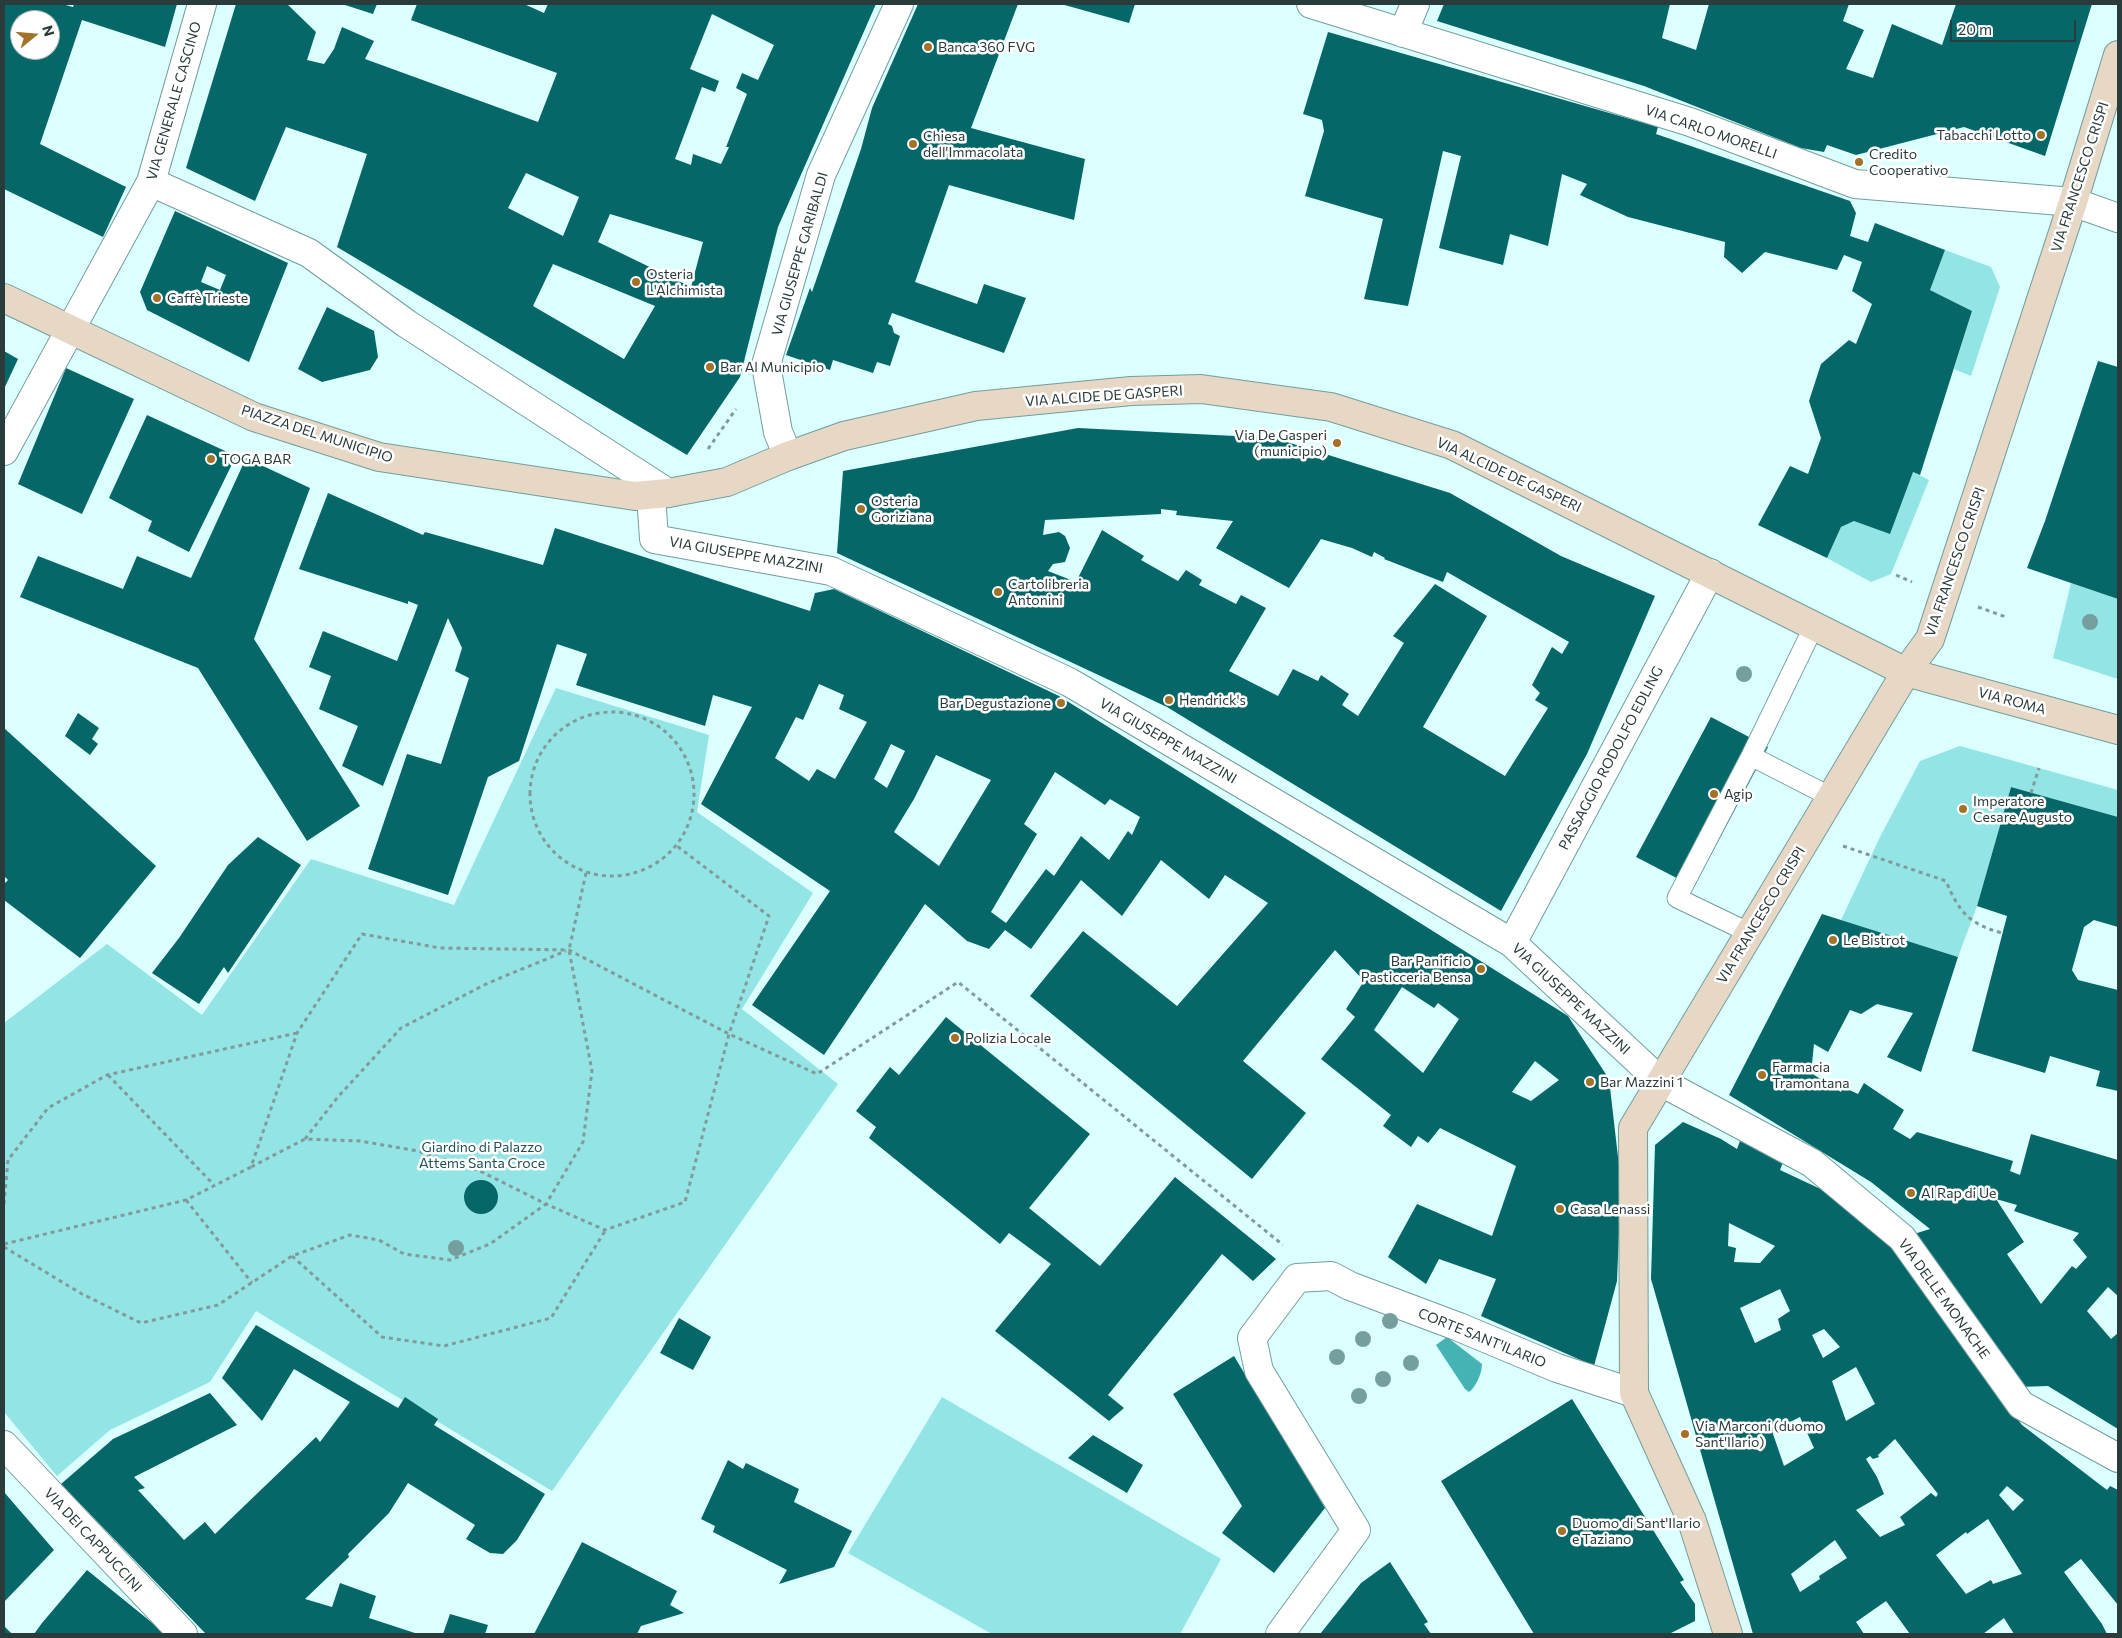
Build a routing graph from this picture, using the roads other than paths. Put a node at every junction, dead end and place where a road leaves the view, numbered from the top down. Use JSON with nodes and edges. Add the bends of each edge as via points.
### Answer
{"nodes":[{"id":1,"x":202,"y":4,"type":"edge"},
{"id":2,"x":899,"y":4,"type":"edge"},
{"id":3,"x":1311,"y":4,"type":"edge"},
{"id":4,"x":1415,"y":4,"type":"edge"},
{"id":5,"x":1403,"y":33,"type":"junction"},
{"id":6,"x":2118,"y":55,"type":"edge"},
{"id":7,"x":152,"y":182,"type":"junction"},
{"id":8,"x":2073,"y":202,"type":"junction"},
{"id":9,"x":2118,"y":218,"type":"edge"},
{"id":10,"x":4,"y":298,"type":"edge"},
{"id":11,"x":71,"y":329,"type":"junction"},
{"id":12,"x":4,"y":451,"type":"edge"},
{"id":13,"x":788,"y":456,"type":"junction"},
{"id":14,"x":659,"y":494,"type":"junction"},
{"id":15,"x":1710,"y":573,"type":"junction"},
{"id":16,"x":1814,"y":626,"type":"junction"},
{"id":17,"x":1906,"y":672,"type":"junction"},
{"id":18,"x":2118,"y":730,"type":"edge"},
{"id":19,"x":1751,"y":756,"type":"junction"},
{"id":20,"x":1831,"y":796,"type":"junction"},
{"id":21,"x":1750,"y":933,"type":"junction"},
{"id":22,"x":1512,"y":943,"type":"junction"},
{"id":23,"x":1661,"y":1082,"type":"junction"},
{"id":24,"x":1634,"y":1393,"type":"junction"},
{"id":25,"x":4,"y":1446,"type":"edge"},
{"id":26,"x":2118,"y":1458,"type":"edge"},
{"id":27,"x":183,"y":1634,"type":"edge"},
{"id":28,"x":1280,"y":1634,"type":"edge"},
{"id":29,"x":1728,"y":1634,"type":"edge"}],
"edges":[{"from":1,"to":7,"type":"street","name":"VIA GENERALE CASCINO"},
{"from":2,"to":13,"type":"street","name":"VIA GIUSEPPE GARIBALDI","via":[[821,175],[766,365],[778,432]]},
{"from":3,"to":5,"type":"street","name":"VIA CARLO MORELLI"},
{"from":4,"to":5,"type":"street"},
{"from":5,"to":8,"type":"street","name":"VIA CARLO MORELLI","via":[[1690,122],[1855,184]]},
{"from":6,"to":8,"type":"main road","name":"VIA FRANCESCO CRISPI"},
{"from":7,"to":11,"type":"street","name":"VIA GENERALE CASCINO"},
{"from":7,"to":14,"type":"street","via":[[308,253]]},
{"from":8,"to":9,"type":"street","name":"VIA CARLO MORELLI"},
{"from":8,"to":17,"type":"main road","name":"VIA FRANCESCO CRISPI","via":[[1930,639]]},
{"from":10,"to":11,"type":"main road","name":"PIAZZA DEL MUNICIPIO"},
{"from":11,"to":12,"type":"street","name":"VIA GENERALE CASCINO"},
{"from":11,"to":14,"type":"main road","name":"PIAZZA DEL MUNICIPIO","via":[[254,417],[379,457],[635,496]]},
{"from":13,"to":14,"type":"main road","name":"PIAZZA DEL MUNICIPIO","via":[[727,482]]},
{"from":13,"to":15,"type":"main road","name":"VIA ALCIDE DE GASPERI","via":[[844,436],[976,406],[1131,391],[1201,389],[1331,407],[1452,445]]},
{"from":14,"to":22,"type":"street","name":"VIA GIUSEPPE MAZZINI","via":[[654,539],[831,571],[1069,682]]},
{"from":15,"to":16,"type":"main road","name":"VIA ALCIDE DE GASPERI"},
{"from":15,"to":22,"type":"street","name":"PASSAGGIO RODOLFO EDLING"},
{"from":16,"to":17,"type":"main road","name":"VIA ALCIDE DE GASPERI"},
{"from":16,"to":19,"type":"lane"},
{"from":17,"to":18,"type":"main road","name":"VIA ROMA"},
{"from":17,"to":20,"type":"main road","name":"VIA FRANCESCO CRISPI"},
{"from":19,"to":20,"type":"lane"},
{"from":19,"to":21,"type":"lane","via":[[1677,898]]},
{"from":20,"to":21,"type":"main road","name":"VIA FRANCESCO CRISPI"},
{"from":21,"to":23,"type":"main road","name":"VIA FRANCESCO CRISPI"},
{"from":22,"to":23,"type":"street","name":"VIA GIUSEPPE MAZZINI"},
{"from":23,"to":24,"type":"main road","name":"VIA FRANCESCO CRISPI","via":[[1633,1128]]},
{"from":23,"to":26,"type":"street","name":"VIA DELLE MONACHE","via":[[1812,1163],[1902,1238],[2021,1406]]},
{"from":24,"to":28,"type":"street","name":"CORTE SANT'ILARIO","via":[[1557,1368],[1331,1276],[1297,1278],[1252,1338],[1259,1371],[1356,1530]]},
{"from":24,"to":29,"type":"main road","via":[[1692,1522]]},
{"from":25,"to":27,"type":"street","name":"VIA DEI CAPPUCCINI"}]}
